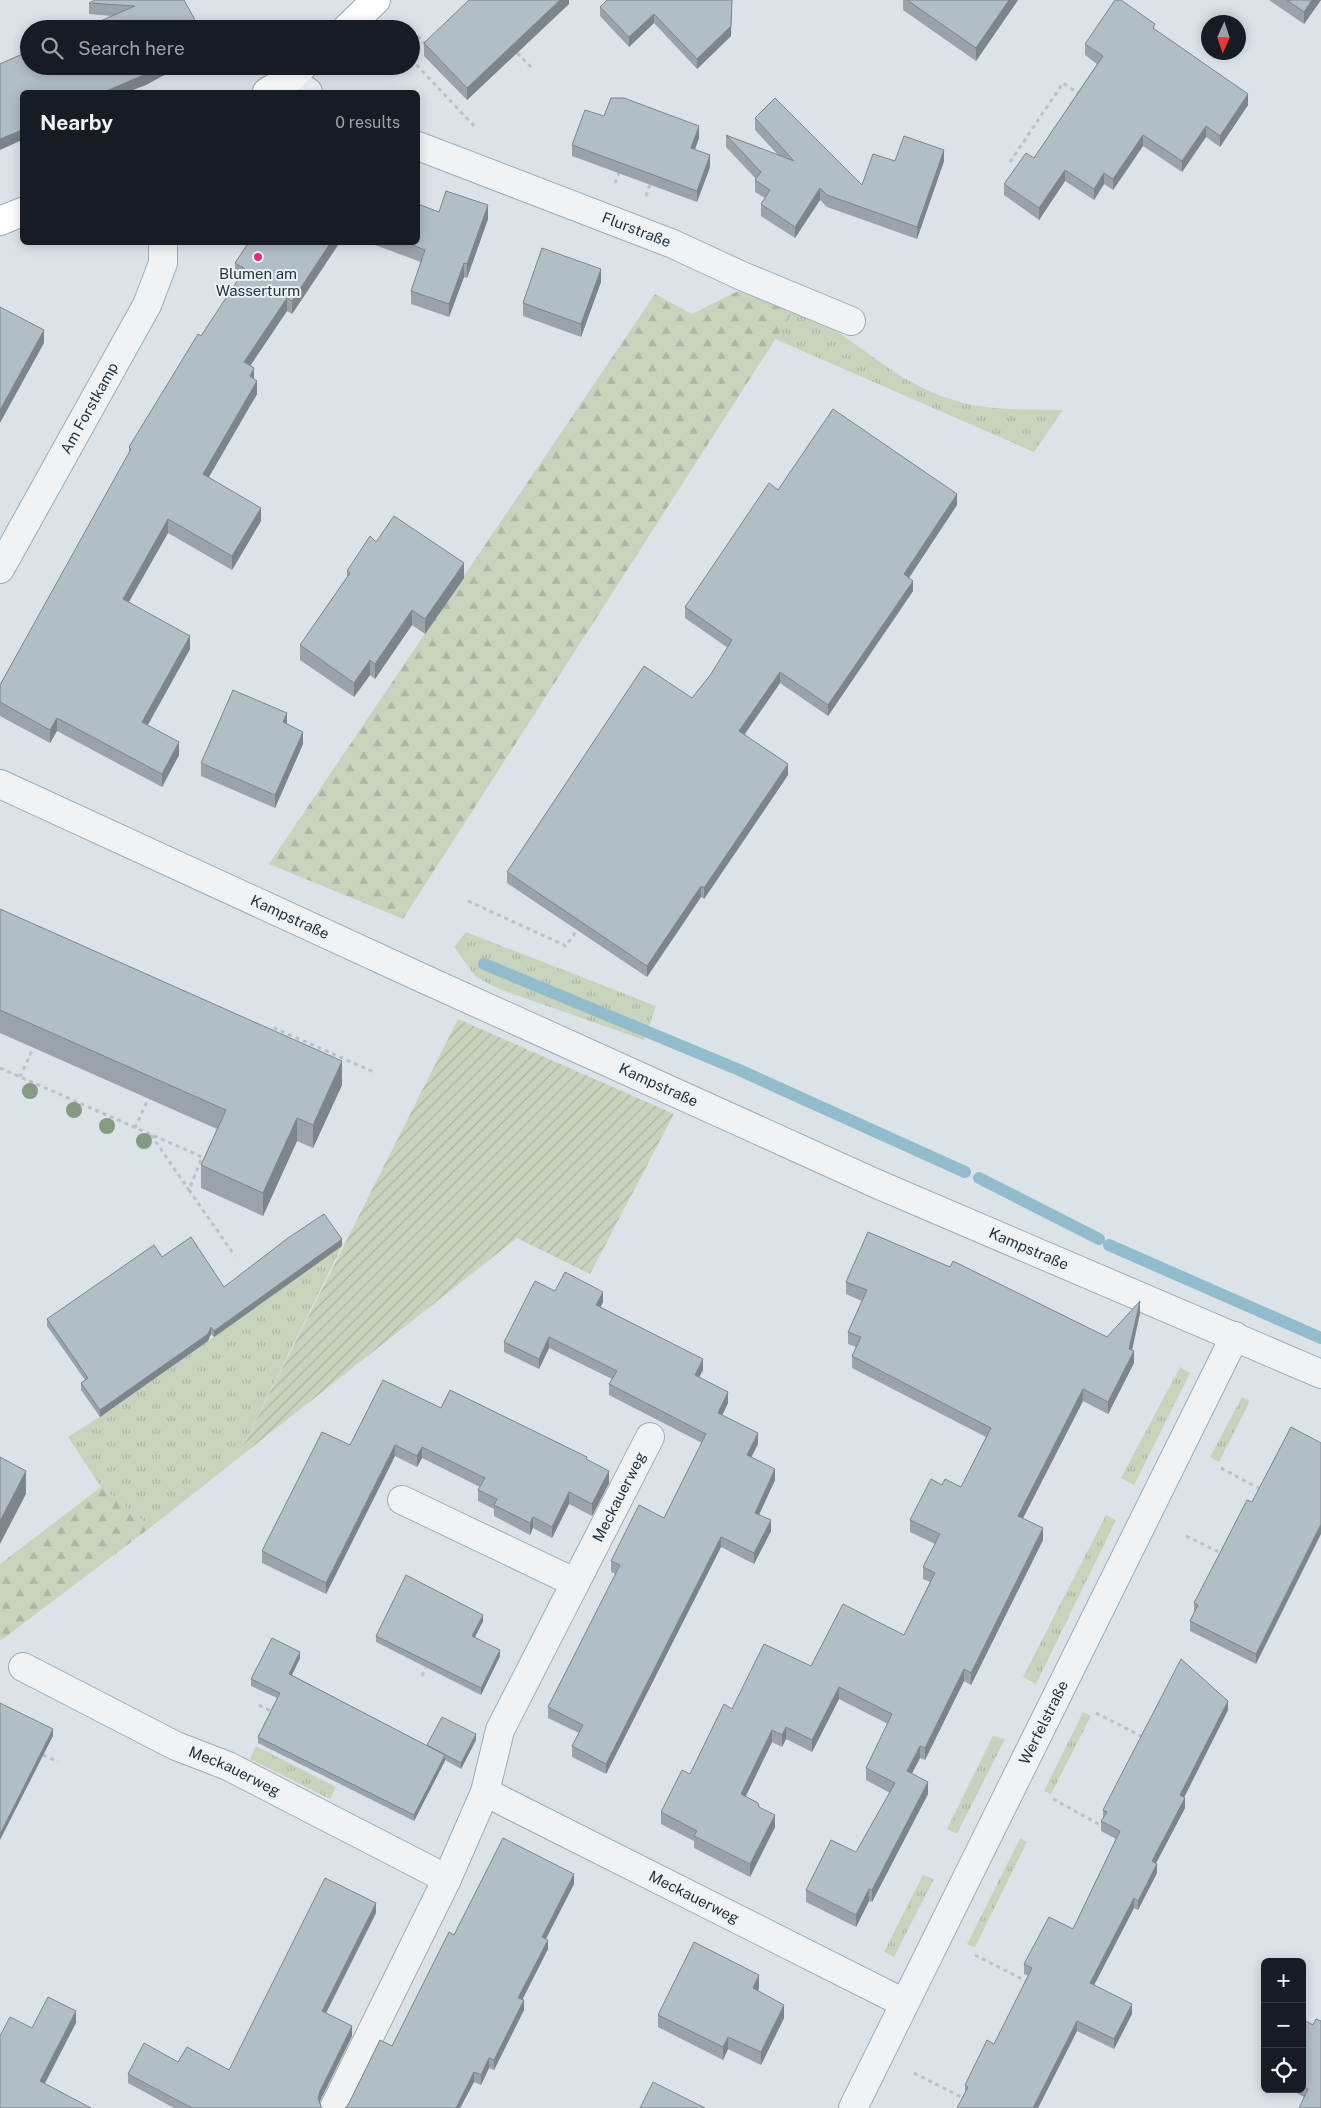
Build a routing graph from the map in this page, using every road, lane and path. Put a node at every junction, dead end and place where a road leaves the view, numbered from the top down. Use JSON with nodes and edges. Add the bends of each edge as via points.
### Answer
{"nodes":[{"id":1,"x":376,"y":0,"type":"edge"},
{"id":2,"x":355,"y":20,"type":"edge"},
{"id":3,"x":420,"y":38,"type":"edge"},
{"id":4,"x":431,"y":50,"type":"edge"},
{"id":5,"x":517,"y":53,"type":"edge"},
{"id":6,"x":420,"y":69,"type":"edge"},
{"id":7,"x":533,"y":69,"type":"dead end"},
{"id":8,"x":1086,"y":98,"type":"edge"},
{"id":9,"x":474,"y":126,"type":"dead end"},
{"id":10,"x":420,"y":147,"type":"edge"},
{"id":11,"x":1010,"y":162,"type":"dead end"},
{"id":12,"x":20,"y":213,"type":"edge"},
{"id":13,"x":0,"y":220,"type":"edge"},
{"id":14,"x":163,"y":245,"type":"edge"},
{"id":15,"x":851,"y":321,"type":"dead end"},
{"id":16,"x":0,"y":568,"type":"edge"},
{"id":17,"x":0,"y":784,"type":"edge"},
{"id":18,"x":468,"y":901,"type":"dead end"},
{"id":19,"x":577,"y":930,"type":"edge"},
{"id":20,"x":269,"y":1034,"type":"edge"},
{"id":21,"x":33,"y":1048,"type":"edge"},
{"id":22,"x":0,"y":1068,"type":"edge"},
{"id":23,"x":376,"y":1073,"type":"dead end"},
{"id":24,"x":20,"y":1077,"type":"junction"},
{"id":25,"x":148,"y":1099,"type":"edge"},
{"id":26,"x":135,"y":1128,"type":"junction"},
{"id":27,"x":151,"y":1134,"type":"junction"},
{"id":28,"x":189,"y":1190,"type":"junction"},
{"id":29,"x":235,"y":1256,"type":"dead end"},
{"id":30,"x":1235,"y":1336,"type":"junction"},
{"id":31,"x":1321,"y":1374,"type":"edge"},
{"id":32,"x":650,"y":1437,"type":"dead end"},
{"id":33,"x":1220,"y":1468,"type":"dead end"},
{"id":34,"x":1264,"y":1491,"type":"edge"},
{"id":35,"x":402,"y":1500,"type":"dead end"},
{"id":36,"x":1186,"y":1536,"type":"dead end"},
{"id":37,"x":1224,"y":1554,"type":"edge"},
{"id":38,"x":574,"y":1582,"type":"junction"},
{"id":39,"x":23,"y":1667,"type":"dead end"},
{"id":40,"x":426,"y":1668,"type":"edge"},
{"id":41,"x":422,"y":1676,"type":"dead end"},
{"id":42,"x":259,"y":1705,"type":"dead end"},
{"id":43,"x":273,"y":1712,"type":"edge"},
{"id":44,"x":1096,"y":1713,"type":"dead end"},
{"id":45,"x":1148,"y":1739,"type":"edge"},
{"id":46,"x":43,"y":1755,"type":"edge"},
{"id":47,"x":58,"y":1762,"type":"dead end"},
{"id":48,"x":485,"y":1792,"type":"junction"},
{"id":49,"x":1053,"y":1799,"type":"dead end"},
{"id":50,"x":1104,"y":1827,"type":"edge"},
{"id":51,"x":447,"y":1879,"type":"junction"},
{"id":52,"x":975,"y":1955,"type":"dead end"},
{"id":53,"x":1032,"y":1984,"type":"edge"},
{"id":54,"x":904,"y":2003,"type":"junction"},
{"id":55,"x":914,"y":2074,"type":"dead end"},
{"id":56,"x":972,"y":2103,"type":"edge"},
{"id":57,"x":334,"y":2108,"type":"edge"},
{"id":58,"x":853,"y":2108,"type":"edge"}],
"edges":[{"from":1,"to":2,"type":"main road"},
{"from":3,"to":4,"type":"path"},
{"from":5,"to":7,"type":"path"},
{"from":6,"to":9,"type":"path"},
{"from":8,"to":11,"type":"path","via":[[1064,83]]},
{"from":10,"to":15,"type":"street","name":"Flurstraße","via":[[673,244]]},
{"from":12,"to":13,"type":"main road"},
{"from":14,"to":16,"type":"street","name":"Am Forstkamp","via":[[163,263],[147,305]]},
{"from":17,"to":30,"type":"street","name":"Kampstraße","via":[[877,1184]]},
{"from":18,"to":19,"type":"path","via":[[566,946]]},
{"from":20,"to":23,"type":"path","via":[[272,1027]]},
{"from":21,"to":24,"type":"path"},
{"from":22,"to":24,"type":"path"},
{"from":24,"to":26,"type":"path"},
{"from":25,"to":26,"type":"path"},
{"from":26,"to":27,"type":"path"},
{"from":27,"to":28,"type":"path"},
{"from":27,"to":28,"type":"path","via":[[202,1157]]},
{"from":28,"to":29,"type":"path"},
{"from":30,"to":31,"type":"street","name":"Kampstraße"},
{"from":30,"to":54,"type":"street","name":"Werfelstraße"},
{"from":32,"to":38,"type":"street","name":"Meckauerweg"},
{"from":33,"to":34,"type":"path"},
{"from":35,"to":38,"type":"street"},
{"from":36,"to":37,"type":"path"},
{"from":38,"to":48,"type":"street","name":"Meckauerweg","via":[[500,1730]]},
{"from":39,"to":51,"type":"street","name":"Meckauerweg","via":[[176,1746],[228,1766]]},
{"from":40,"to":41,"type":"path"},
{"from":42,"to":43,"type":"path"},
{"from":44,"to":45,"type":"path"},
{"from":46,"to":47,"type":"path"},
{"from":48,"to":51,"type":"street","name":"Meckauerweg"},
{"from":48,"to":54,"type":"street","name":"Meckauerweg"},
{"from":49,"to":50,"type":"path"},
{"from":51,"to":57,"type":"street","name":"Meckauerweg"},
{"from":52,"to":53,"type":"path"},
{"from":54,"to":58,"type":"street","name":"Werfelstraße"},
{"from":55,"to":56,"type":"path"}]}
